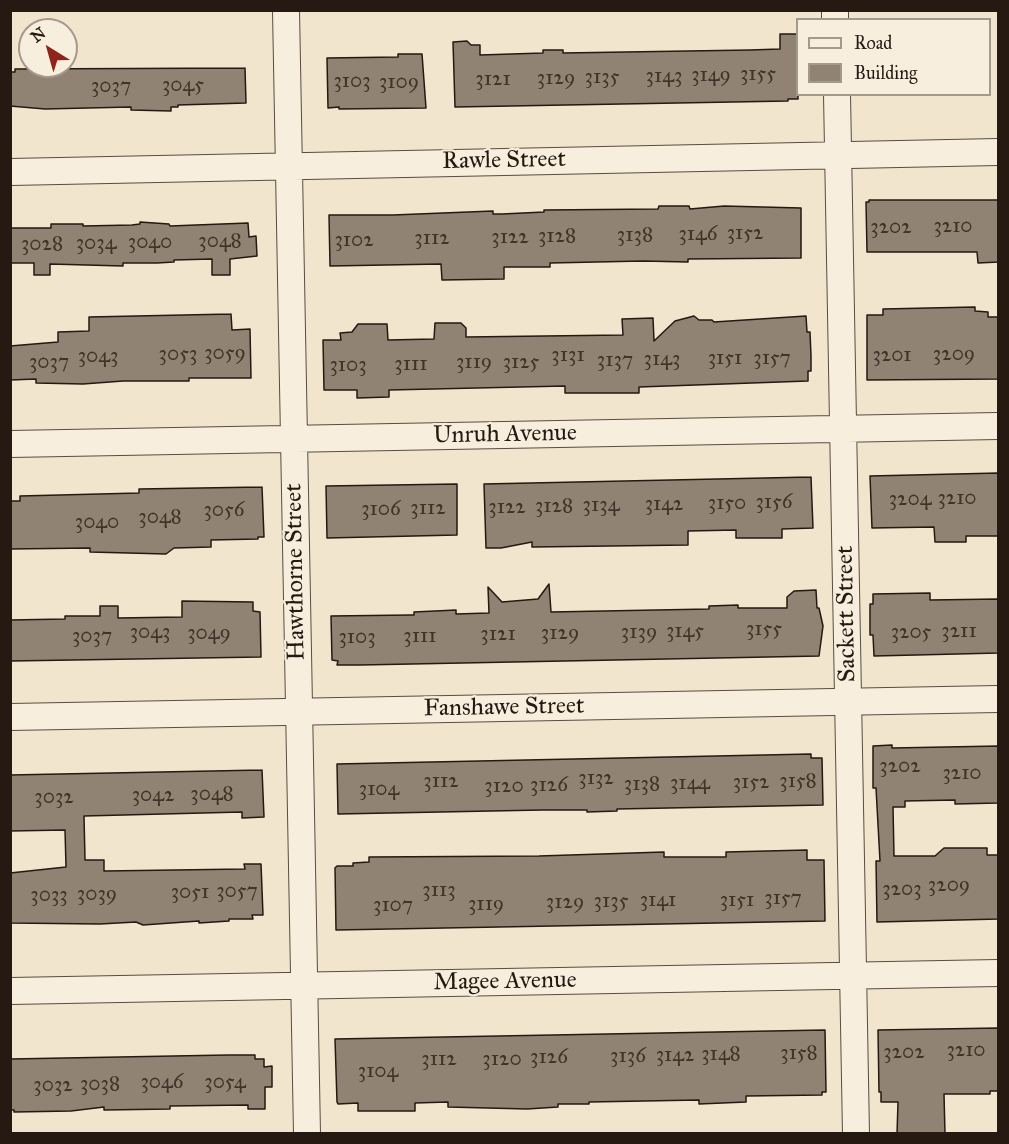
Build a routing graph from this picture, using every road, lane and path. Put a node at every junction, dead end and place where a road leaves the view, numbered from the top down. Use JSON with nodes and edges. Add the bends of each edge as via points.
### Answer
{"nodes":[{"id":1,"x":286,"y":10,"type":"edge"},
{"id":2,"x":837,"y":96,"type":"edge"},
{"id":3,"x":999,"y":152,"type":"edge"},
{"id":4,"x":838,"y":155,"type":"junction"},
{"id":5,"x":289,"y":165,"type":"junction"},
{"id":6,"x":10,"y":172,"type":"edge"},
{"id":7,"x":999,"y":426,"type":"edge"},
{"id":8,"x":844,"y":429,"type":"junction"},
{"id":9,"x":294,"y":439,"type":"junction"},
{"id":10,"x":10,"y":444,"type":"edge"},
{"id":11,"x":999,"y":699,"type":"edge"},
{"id":12,"x":849,"y":702,"type":"junction"},
{"id":13,"x":299,"y":712,"type":"junction"},
{"id":14,"x":10,"y":717,"type":"edge"},
{"id":15,"x":999,"y":973,"type":"edge"},
{"id":16,"x":854,"y":976,"type":"junction"},
{"id":17,"x":304,"y":986,"type":"junction"},
{"id":18,"x":10,"y":992,"type":"edge"},
{"id":19,"x":307,"y":1134,"type":"edge"},
{"id":20,"x":856,"y":1134,"type":"edge"}],
"edges":[{"from":1,"to":5,"type":"street","name":"Hawthorne Street"},
{"from":2,"to":4,"type":"street","name":"Sackett Street"},
{"from":3,"to":4,"type":"street","name":"Rawle Street"},
{"from":4,"to":5,"type":"street","name":"Rawle Street"},
{"from":4,"to":8,"type":"street","name":"Sackett Street"},
{"from":5,"to":6,"type":"street","name":"Rawle Street"},
{"from":5,"to":9,"type":"street","name":"Hawthorne Street"},
{"from":7,"to":8,"type":"street","name":"Unruh Avenue"},
{"from":8,"to":9,"type":"street","name":"Unruh Avenue"},
{"from":8,"to":12,"type":"street","name":"Sackett Street"},
{"from":9,"to":10,"type":"street","name":"Unruh Avenue"},
{"from":9,"to":13,"type":"street","name":"Hawthorne Street"},
{"from":11,"to":12,"type":"street","name":"Fanshawe Street"},
{"from":12,"to":13,"type":"street","name":"Fanshawe Street"},
{"from":12,"to":16,"type":"street","name":"Sackett Street"},
{"from":13,"to":14,"type":"street","name":"Fanshawe Street"},
{"from":13,"to":17,"type":"street","name":"Hawthorne Street"},
{"from":15,"to":16,"type":"street","name":"Magee Avenue"},
{"from":16,"to":17,"type":"street","name":"Magee Avenue"},
{"from":16,"to":20,"type":"street","name":"Sackett Street"},
{"from":17,"to":18,"type":"street","name":"Magee Avenue"},
{"from":17,"to":19,"type":"street","name":"Hawthorne Street"}]}
